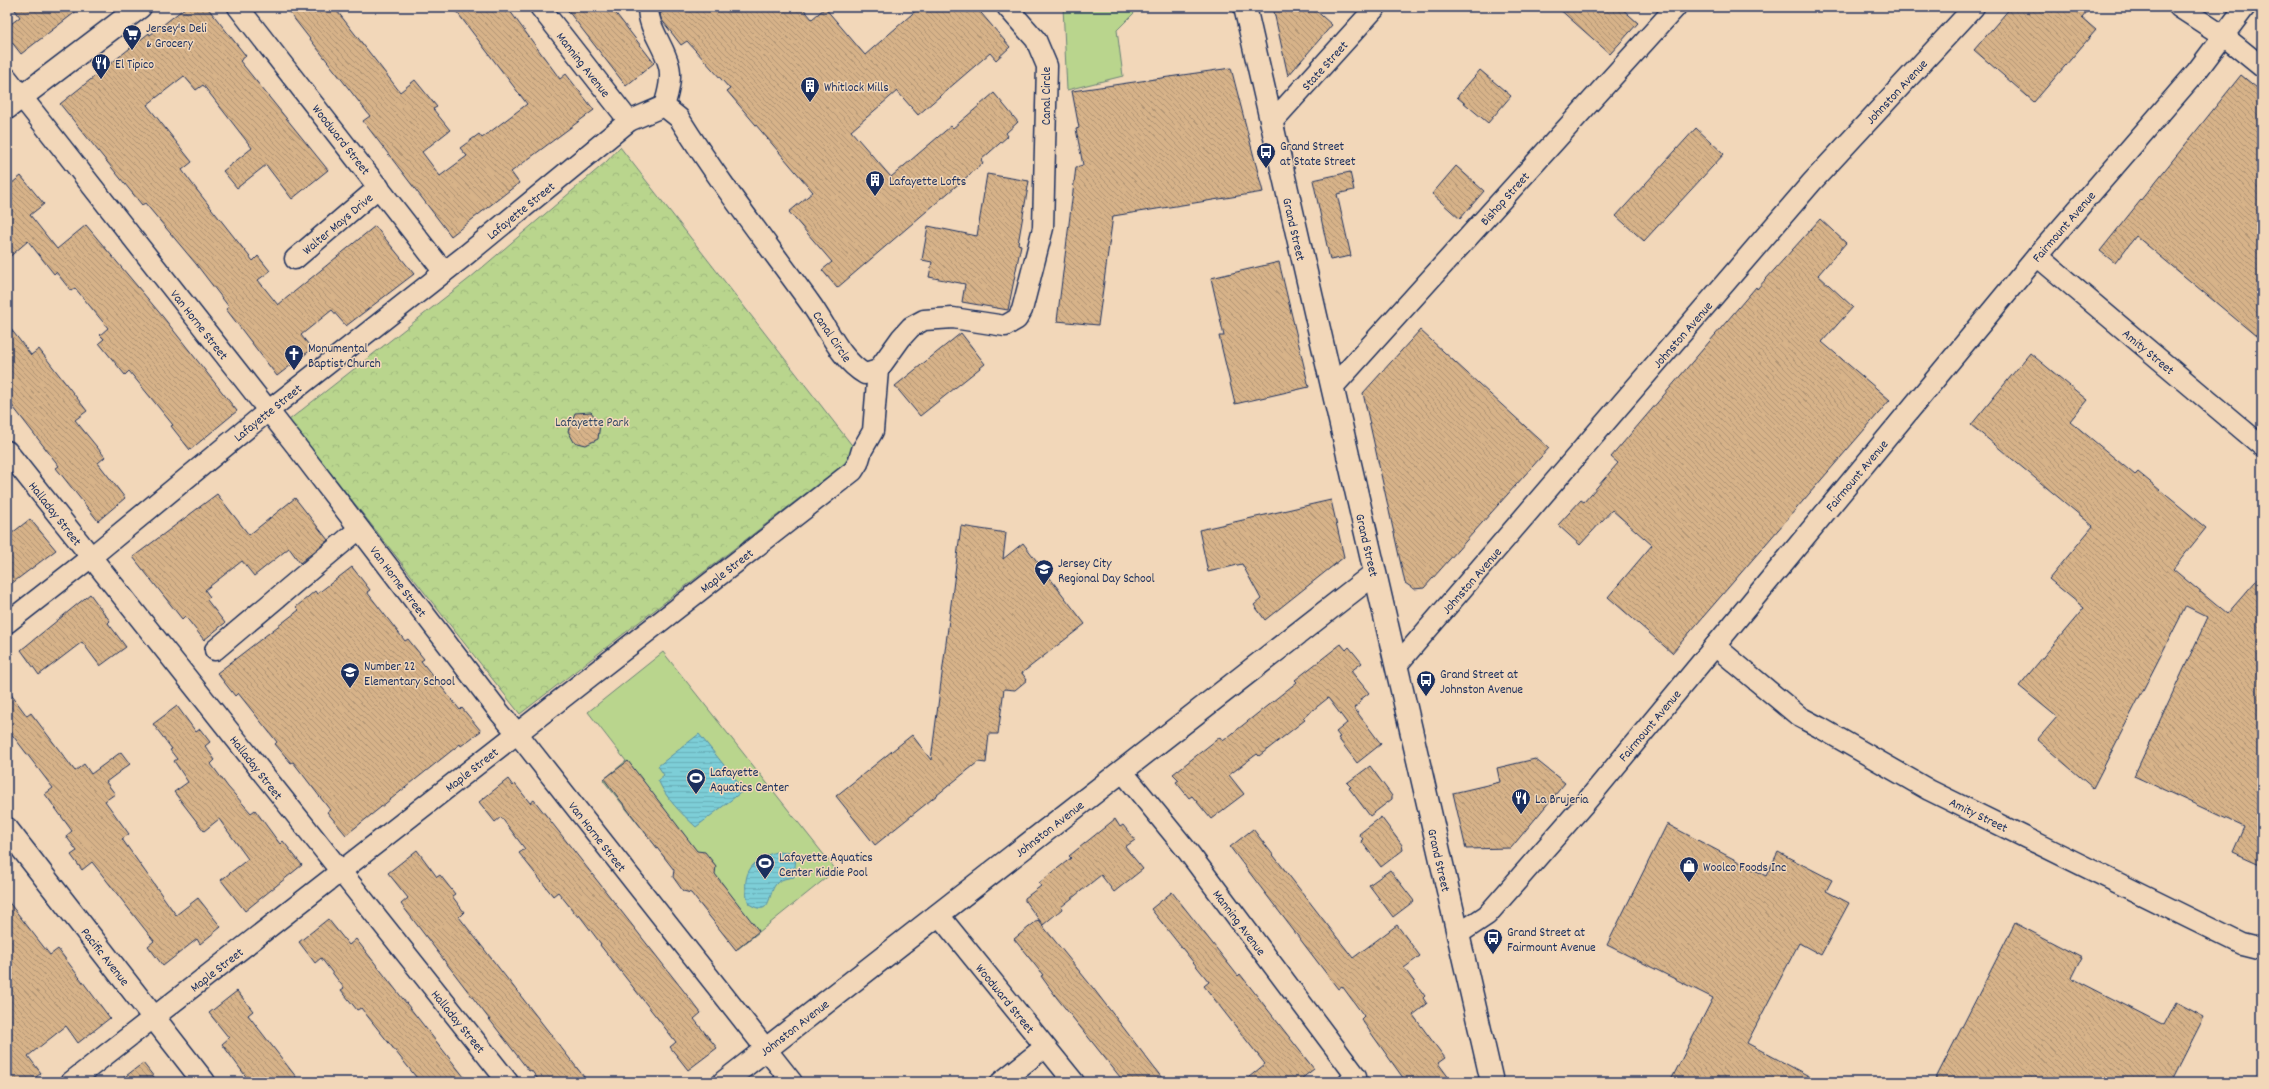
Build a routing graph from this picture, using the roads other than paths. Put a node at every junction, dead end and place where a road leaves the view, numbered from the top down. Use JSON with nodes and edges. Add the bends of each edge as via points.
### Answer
{"nodes":[{"id":1,"x":140,"y":7,"type":"edge"},
{"id":2,"x":238,"y":7,"type":"edge"},
{"id":3,"x":540,"y":7,"type":"edge"},
{"id":4,"x":648,"y":7,"type":"edge"},
{"id":5,"x":1007,"y":7,"type":"edge"},
{"id":6,"x":1245,"y":7,"type":"edge"},
{"id":7,"x":1376,"y":7,"type":"edge"},
{"id":8,"x":1676,"y":7,"type":"edge"},
{"id":9,"x":1974,"y":7,"type":"edge"},
{"id":10,"x":2179,"y":7,"type":"edge"},
{"id":11,"x":2245,"y":7,"type":"edge"},
{"id":12,"x":2225,"y":37,"type":"junction"},
{"id":13,"x":2262,"y":67,"type":"edge"},
{"id":14,"x":7,"y":78,"type":"edge"},
{"id":15,"x":14,"y":101,"type":"edge"},
{"id":16,"x":664,"y":106,"type":"junction"},
{"id":17,"x":629,"y":121,"type":"junction"},
{"id":18,"x":1271,"y":123,"type":"junction"},
{"id":19,"x":380,"y":187,"type":"junction"},
{"id":20,"x":2037,"y":256,"type":"junction"},
{"id":21,"x":295,"y":259,"type":"dead end"},
{"id":22,"x":444,"y":272,"type":"junction"},
{"id":23,"x":878,"y":370,"type":"junction"},
{"id":24,"x":1332,"y":388,"type":"junction"},
{"id":25,"x":268,"y":411,"type":"junction"},
{"id":26,"x":2262,"y":446,"type":"edge"},
{"id":27,"x":7,"y":451,"type":"edge"},
{"id":28,"x":360,"y":529,"type":"junction"},
{"id":29,"x":90,"y":558,"type":"junction"},
{"id":30,"x":1374,"y":574,"type":"junction"},
{"id":31,"x":7,"y":623,"type":"edge"},
{"id":32,"x":1715,"y":646,"type":"junction"},
{"id":33,"x":215,"y":650,"type":"dead end"},
{"id":34,"x":1396,"y":666,"type":"junction"},
{"id":35,"x":517,"y":733,"type":"junction"},
{"id":36,"x":1122,"y":771,"type":"junction"},
{"id":37,"x":7,"y":830,"type":"edge"},
{"id":38,"x":339,"y":872,"type":"junction"},
{"id":39,"x":938,"y":914,"type":"junction"},
{"id":40,"x":1457,"y":935,"type":"junction"},
{"id":41,"x":2262,"y":949,"type":"edge"},
{"id":42,"x":154,"y":1017,"type":"junction"},
{"id":43,"x":1045,"y":1047,"type":"junction"},
{"id":44,"x":766,"y":1050,"type":"junction"},
{"id":45,"x":1352,"y":1079,"type":"edge"},
{"id":46,"x":71,"y":1082,"type":"edge"},
{"id":47,"x":204,"y":1082,"type":"edge"},
{"id":48,"x":508,"y":1082,"type":"edge"},
{"id":49,"x":724,"y":1082,"type":"edge"},
{"id":50,"x":792,"y":1082,"type":"edge"},
{"id":51,"x":1001,"y":1082,"type":"edge"},
{"id":52,"x":1074,"y":1082,"type":"edge"},
{"id":53,"x":1492,"y":1082,"type":"edge"}],
"edges":[{"from":1,"to":15,"type":"street"},
{"from":2,"to":19,"type":"street","name":"Woodward Street"},
{"from":3,"to":17,"type":"street","name":"Manning Avenue"},
{"from":4,"to":16,"type":"street","via":[[648,18],[669,67],[668,93]]},
{"from":5,"to":23,"type":"street","name":"Canal Circle","via":[[1036,40],[1047,66],[1043,228],[1022,310],[1017,319],[1005,326],[953,318],[924,320],[912,327]]},
{"from":6,"to":18,"type":"street","name":"Grand Street"},
{"from":7,"to":18,"type":"street","name":"State Street"},
{"from":8,"to":24,"type":"street","name":"Bishop Street"},
{"from":9,"to":34,"type":"street","name":"Johnston Avenue","via":[[1812,182]]},
{"from":10,"to":12,"type":"street"},
{"from":11,"to":12,"type":"street","name":"Fairmount Avenue"},
{"from":12,"to":13,"type":"street"},
{"from":12,"to":20,"type":"street","name":"Fairmount Avenue"},
{"from":14,"to":15,"type":"street","name":"Van Horne Street"},
{"from":15,"to":25,"type":"street","name":"Van Horne Street"},
{"from":16,"to":17,"type":"street","name":"Lafayette Street"},
{"from":16,"to":23,"type":"street","name":"Canal Circle","via":[[679,118],[853,368],[865,374]]},
{"from":17,"to":22,"type":"street","name":"Lafayette Street"},
{"from":18,"to":24,"type":"street","name":"Grand Street"},
{"from":19,"to":21,"type":"street","name":"Walter Mays Drive"},
{"from":19,"to":22,"type":"street","name":"Woodward Street"},
{"from":20,"to":26,"type":"street","name":"Amity Street"},
{"from":20,"to":32,"type":"street","name":"Fairmount Avenue"},
{"from":22,"to":25,"type":"street","name":"Lafayette Street"},
{"from":23,"to":35,"type":"street","name":"Maple Street","via":[[873,431],[853,471]]},
{"from":24,"to":30,"type":"street","name":"Grand Street"},
{"from":25,"to":28,"type":"street","name":"Van Horne Street"},
{"from":25,"to":29,"type":"street","name":"Lafayette Street"},
{"from":27,"to":29,"type":"street","name":"Halladay Street"},
{"from":28,"to":33,"type":"street"},
{"from":28,"to":35,"type":"street","name":"Van Horne Street"},
{"from":29,"to":31,"type":"street","name":"Lafayette Street"},
{"from":29,"to":38,"type":"street","name":"Halladay Street"},
{"from":30,"to":34,"type":"street","name":"Grand Street"},
{"from":30,"to":36,"type":"street","name":"Johnston Avenue"},
{"from":32,"to":40,"type":"street","name":"Fairmount Avenue","via":[[1586,802],[1488,915]]},
{"from":32,"to":41,"type":"street","name":"Amity Street","via":[[1800,717],[1929,790],[2242,944]]},
{"from":34,"to":40,"type":"street","name":"Grand Street"},
{"from":35,"to":38,"type":"street","name":"Maple Street"},
{"from":35,"to":44,"type":"street","name":"Van Horne Street"},
{"from":36,"to":39,"type":"street","name":"Johnston Avenue"},
{"from":36,"to":45,"type":"street","name":"Manning Avenue","via":[[1189,853]]},
{"from":37,"to":42,"type":"street","name":"Pacific Avenue"},
{"from":38,"to":42,"type":"street","name":"Maple Street"},
{"from":38,"to":48,"type":"street","name":"Halladay Street"},
{"from":39,"to":43,"type":"street","name":"Woodward Street"},
{"from":39,"to":44,"type":"street","name":"Johnston Avenue"},
{"from":40,"to":53,"type":"street","name":"Grand Street"},
{"from":42,"to":46,"type":"street","name":"Maple Street"},
{"from":42,"to":47,"type":"street","name":"Pacific Avenue"},
{"from":43,"to":51,"type":"street"},
{"from":43,"to":52,"type":"street","name":"Woodward Street"},
{"from":44,"to":49,"type":"street","name":"Johnston Avenue"},
{"from":44,"to":50,"type":"street","name":"Van Horne Street"}]}
